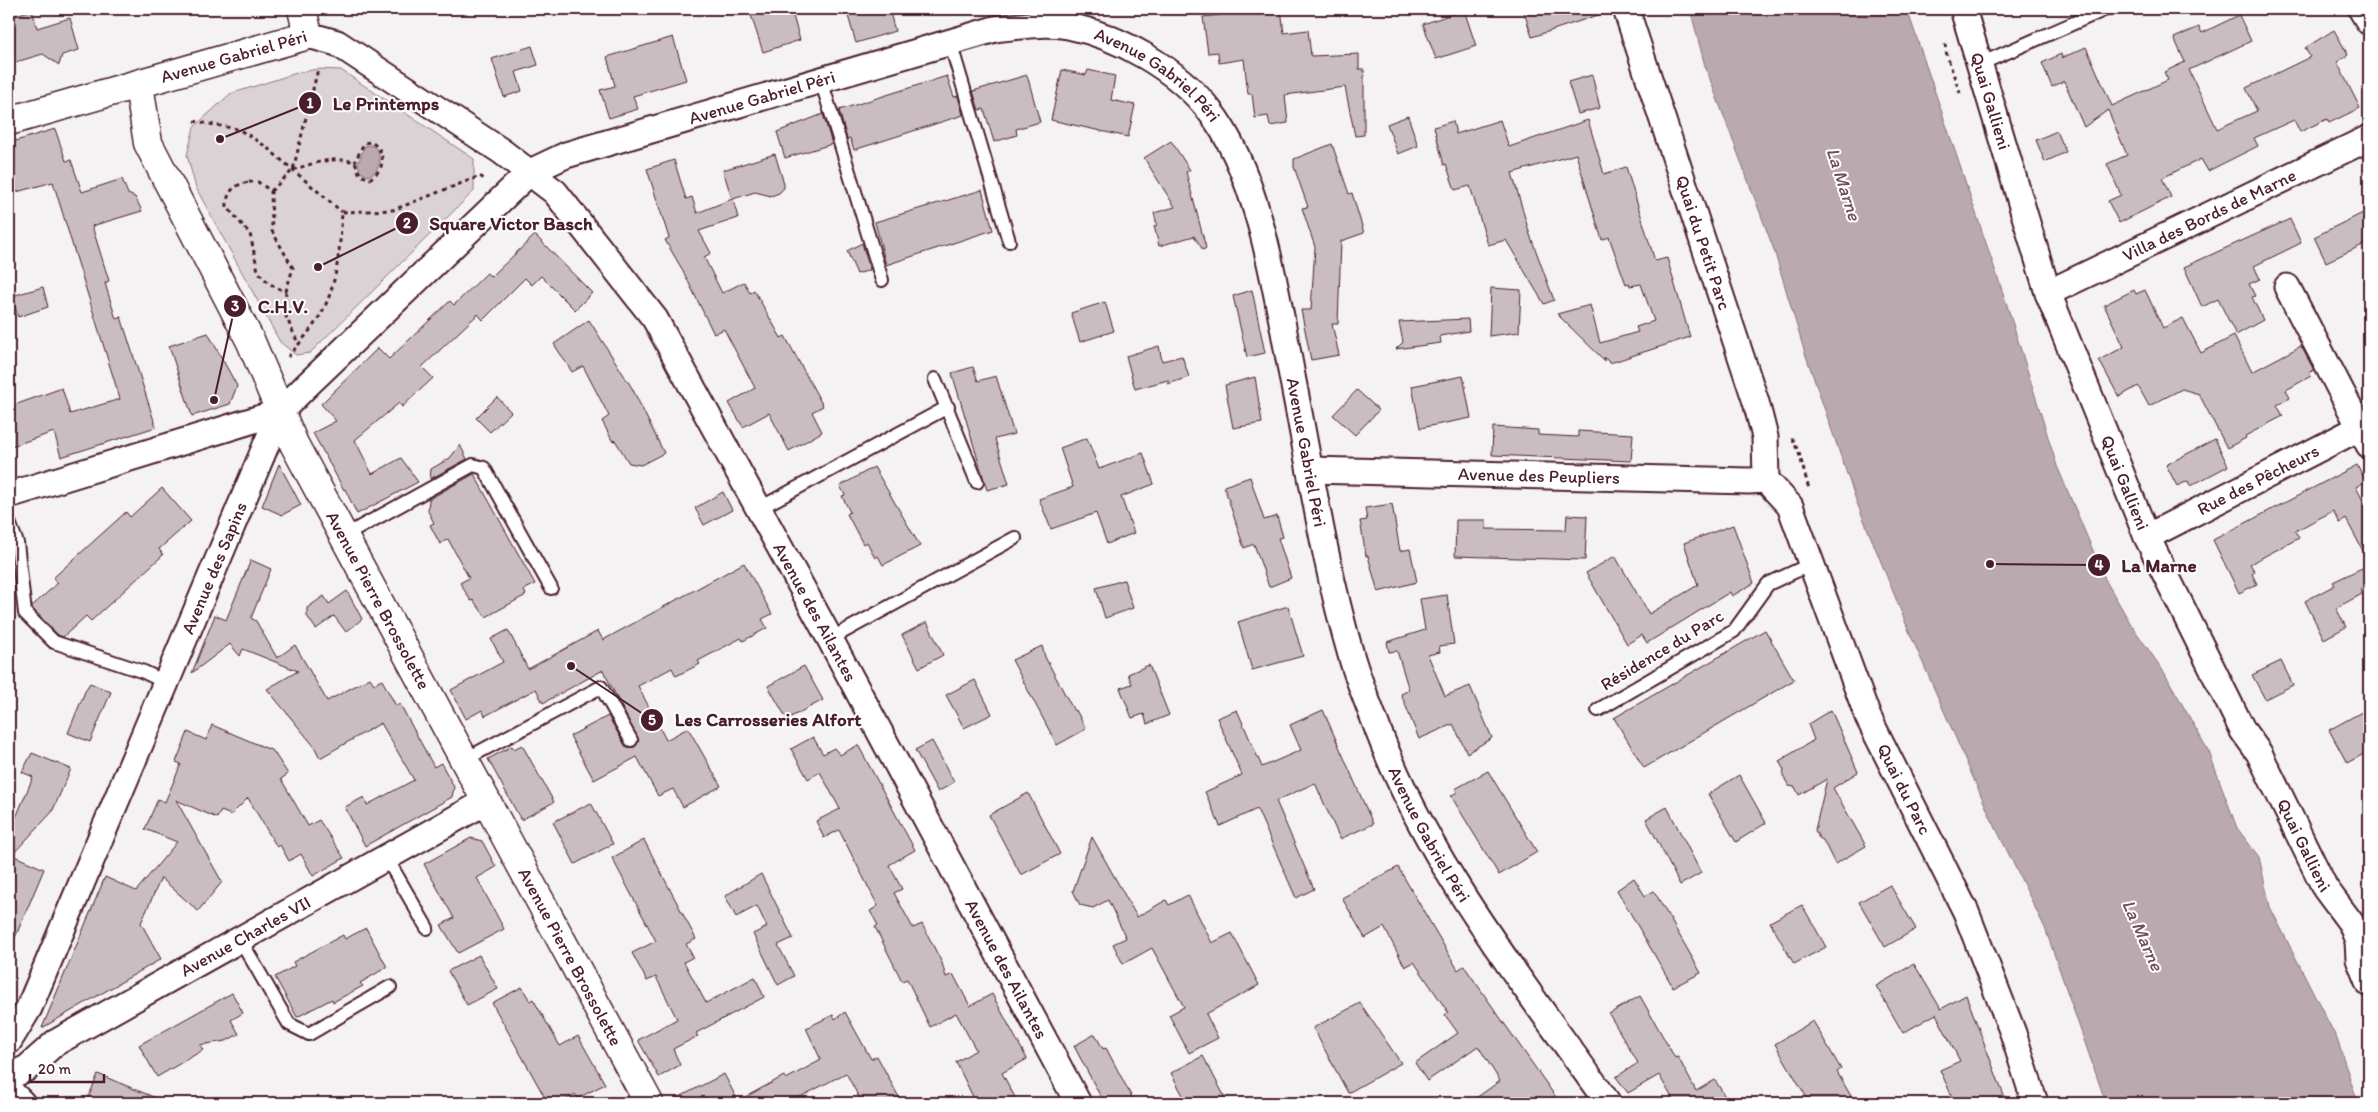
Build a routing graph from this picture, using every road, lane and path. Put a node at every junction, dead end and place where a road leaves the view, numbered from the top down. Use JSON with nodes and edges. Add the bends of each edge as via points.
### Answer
{"nodes":[{"id":1,"x":302,"y":9,"type":"edge"},
{"id":2,"x":1626,"y":9,"type":"edge"},
{"id":3,"x":1963,"y":9,"type":"edge"},
{"id":4,"x":2106,"y":9,"type":"edge"},
{"id":5,"x":2361,"y":9,"type":"edge"},
{"id":6,"x":2369,"y":22,"type":"edge"},
{"id":7,"x":308,"y":35,"type":"junction"},
{"id":8,"x":950,"y":42,"type":"junction"},
{"id":9,"x":1980,"y":64,"type":"junction"},
{"id":10,"x":318,"y":69,"type":"dead end"},
{"id":11,"x":821,"y":80,"type":"junction"},
{"id":12,"x":139,"y":85,"type":"junction"},
{"id":13,"x":9,"y":121,"type":"edge"},
{"id":14,"x":194,"y":121,"type":"dead end"},
{"id":15,"x":2369,"y":138,"type":"edge"},
{"id":16,"x":355,"y":162,"type":"junction"},
{"id":17,"x":292,"y":170,"type":"junction"},
{"id":18,"x":530,"y":172,"type":"junction"},
{"id":19,"x":271,"y":191,"type":"junction"},
{"id":20,"x":505,"y":196,"type":"junction"},
{"id":21,"x":342,"y":212,"type":"junction"},
{"id":22,"x":1009,"y":241,"type":"dead end"},
{"id":23,"x":882,"y":280,"type":"dead end"},
{"id":24,"x":2287,"y":286,"type":"dead end"},
{"id":25,"x":286,"y":291,"type":"junction"},
{"id":26,"x":2048,"y":293,"type":"junction"},
{"id":27,"x":298,"y":344,"type":"junction"},
{"id":28,"x":288,"y":357,"type":"dead end"},
{"id":29,"x":935,"y":379,"type":"dead end"},
{"id":30,"x":948,"y":407,"type":"junction"},
{"id":31,"x":280,"y":412,"type":"junction"},
{"id":32,"x":2366,"y":432,"type":"edge"},
{"id":33,"x":1310,"y":470,"type":"junction"},
{"id":34,"x":1766,"y":480,"type":"junction"},
{"id":35,"x":977,"y":482,"type":"dead end"},
{"id":36,"x":9,"y":494,"type":"edge"},
{"id":37,"x":758,"y":509,"type":"junction"},
{"id":38,"x":9,"y":522,"type":"edge"},
{"id":39,"x":344,"y":536,"type":"junction"},
{"id":40,"x":2147,"y":537,"type":"junction"},
{"id":41,"x":1015,"y":538,"type":"dead end"},
{"id":42,"x":1811,"y":564,"type":"junction"},
{"id":43,"x":551,"y":588,"type":"dead end"},
{"id":44,"x":830,"y":639,"type":"junction"},
{"id":45,"x":165,"y":682,"type":"junction"},
{"id":46,"x":1598,"y":710,"type":"dead end"},
{"id":47,"x":631,"y":740,"type":"dead end"},
{"id":48,"x":464,"y":760,"type":"junction"},
{"id":49,"x":487,"y":801,"type":"junction"},
{"id":50,"x":386,"y":857,"type":"junction"},
{"id":51,"x":427,"y":928,"type":"dead end"},
{"id":52,"x":240,"y":939,"type":"junction"},
{"id":53,"x":2369,"y":984,"type":"edge"},
{"id":54,"x":390,"y":988,"type":"dead end"},
{"id":55,"x":14,"y":1032,"type":"edge"},
{"id":56,"x":55,"y":1043,"type":"junction"},
{"id":57,"x":9,"y":1077,"type":"edge"},
{"id":58,"x":9,"y":1090,"type":"edge"},
{"id":59,"x":22,"y":1103,"type":"edge"},
{"id":60,"x":649,"y":1103,"type":"edge"},
{"id":61,"x":1078,"y":1103,"type":"edge"},
{"id":62,"x":1608,"y":1103,"type":"edge"},
{"id":63,"x":2035,"y":1103,"type":"edge"}],
"edges":[{"from":1,"to":7,"type":"street"},
{"from":2,"to":34,"type":"street","name":"Quai du Petit Parc","via":[[1756,402],[1765,438]]},
{"from":3,"to":9,"type":"street","name":"Quai Gallieni"},
{"from":4,"to":9,"type":"lane"},
{"from":5,"to":6,"type":"street"},
{"from":7,"to":12,"type":"street","name":"Avenue Gabriel Péri"},
{"from":7,"to":18,"type":"street","name":"Avenue Gabriel Péri","via":[[337,43]]},
{"from":8,"to":11,"type":"street","name":"Avenue Gabriel Péri"},
{"from":8,"to":22,"type":"lane"},
{"from":8,"to":33,"type":"street","name":"Avenue Gabriel Péri","via":[[995,29],[1027,25],[1067,26],[1140,52],[1175,77],[1209,110],[1230,144],[1258,219]]},
{"from":9,"to":26,"type":"street","name":"Quai Gallieni"},
{"from":10,"to":17,"type":"path"},
{"from":11,"to":18,"type":"street","name":"Avenue Gabriel Péri","via":[[566,155]]},
{"from":11,"to":23,"type":"lane"},
{"from":12,"to":13,"type":"street","name":"Avenue Gabriel Péri"},
{"from":12,"to":31,"type":"street","name":"Avenue Pierre Brossolette","via":[[148,143],[251,342]]},
{"from":14,"to":17,"type":"path","via":[[245,133]]},
{"from":15,"to":26,"type":"street","name":"Villa des Bords de Marne"},
{"from":16,"to":16,"type":"path","via":[[360,175],[370,178],[380,170],[383,155],[372,142],[364,143]]},
{"from":16,"to":17,"type":"path","via":[[329,160]]},
{"from":17,"to":19,"type":"path"},
{"from":17,"to":21,"type":"path"},
{"from":18,"to":20,"type":"street","name":"Avenue des Sapins"},
{"from":18,"to":37,"type":"street","name":"Avenue des Ailantes","via":[[555,192],[655,319]]},
{"from":19,"to":25,"type":"path","via":[[272,231],[293,268]]},
{"from":19,"to":25,"type":"path","via":[[258,182],[240,183],[228,194],[227,208],[250,234],[261,275],[271,286]]},
{"from":20,"to":21,"type":"path","via":[[480,176],[392,210]]},
{"from":20,"to":31,"type":"street","name":"Avenue des Sapins"},
{"from":21,"to":27,"type":"path","via":[[330,291],[321,314]]},
{"from":24,"to":32,"type":"street"},
{"from":25,"to":27,"type":"path","via":[[284,312]]},
{"from":26,"to":40,"type":"street","name":"Quai Gallieni"},
{"from":27,"to":28,"type":"path"},
{"from":29,"to":30,"type":"lane"},
{"from":30,"to":35,"type":"lane"},
{"from":30,"to":37,"type":"lane"},
{"from":31,"to":36,"type":"street"},
{"from":31,"to":39,"type":"street","name":"Avenue Pierre Brossolette"},
{"from":31,"to":45,"type":"street","name":"Avenue des Sapins"},
{"from":32,"to":40,"type":"street","name":"Rue des Pêcheurs"},
{"from":33,"to":34,"type":"street","name":"Avenue des Peupliers"},
{"from":33,"to":62,"type":"street","name":"Avenue Gabriel Péri","via":[[1352,659],[1380,735],[1418,820],[1484,928]]},
{"from":34,"to":42,"type":"street","name":"Quai du Parc","via":[[1790,506]]},
{"from":37,"to":44,"type":"street","name":"Avenue des Ailantes"},
{"from":38,"to":45,"type":"lane","via":[[17,543],[25,613],[54,642]]},
{"from":39,"to":43,"type":"lane","via":[[473,466],[484,468]]},
{"from":39,"to":48,"type":"street","name":"Avenue Pierre Brossolette"},
{"from":40,"to":53,"type":"street","name":"Quai Gallieni","via":[[2325,888],[2351,923],[2358,941],[2359,959]]},
{"from":41,"to":44,"type":"lane"},
{"from":42,"to":46,"type":"lane","name":"Résidence du Parc","via":[[1768,584],[1734,631]]},
{"from":42,"to":63,"type":"street","name":"Quai du Parc","via":[[1868,717],[1966,912],[2013,1033]]},
{"from":44,"to":61,"type":"street","name":"Avenue des Ailantes"},
{"from":45,"to":55,"type":"street","name":"Avenue des Sapins","via":[[29,1008]]},
{"from":47,"to":48,"type":"lane","via":[[601,687]]},
{"from":48,"to":49,"type":"street","name":"Avenue Pierre Brossolette"},
{"from":49,"to":50,"type":"street","name":"Avenue Charles VII"},
{"from":49,"to":60,"type":"street","name":"Avenue Pierre Brossolette"},
{"from":50,"to":51,"type":"lane"},
{"from":50,"to":52,"type":"street","name":"Avenue Charles VII"},
{"from":52,"to":54,"type":"lane","via":[[290,1024],[309,1034]]},
{"from":52,"to":56,"type":"street","name":"Avenue Charles VII"},
{"from":55,"to":56,"type":"street"},
{"from":56,"to":57,"type":"street","name":"Avenue Charles VII","via":[[27,1068]]},
{"from":58,"to":59,"type":"street"}]}
